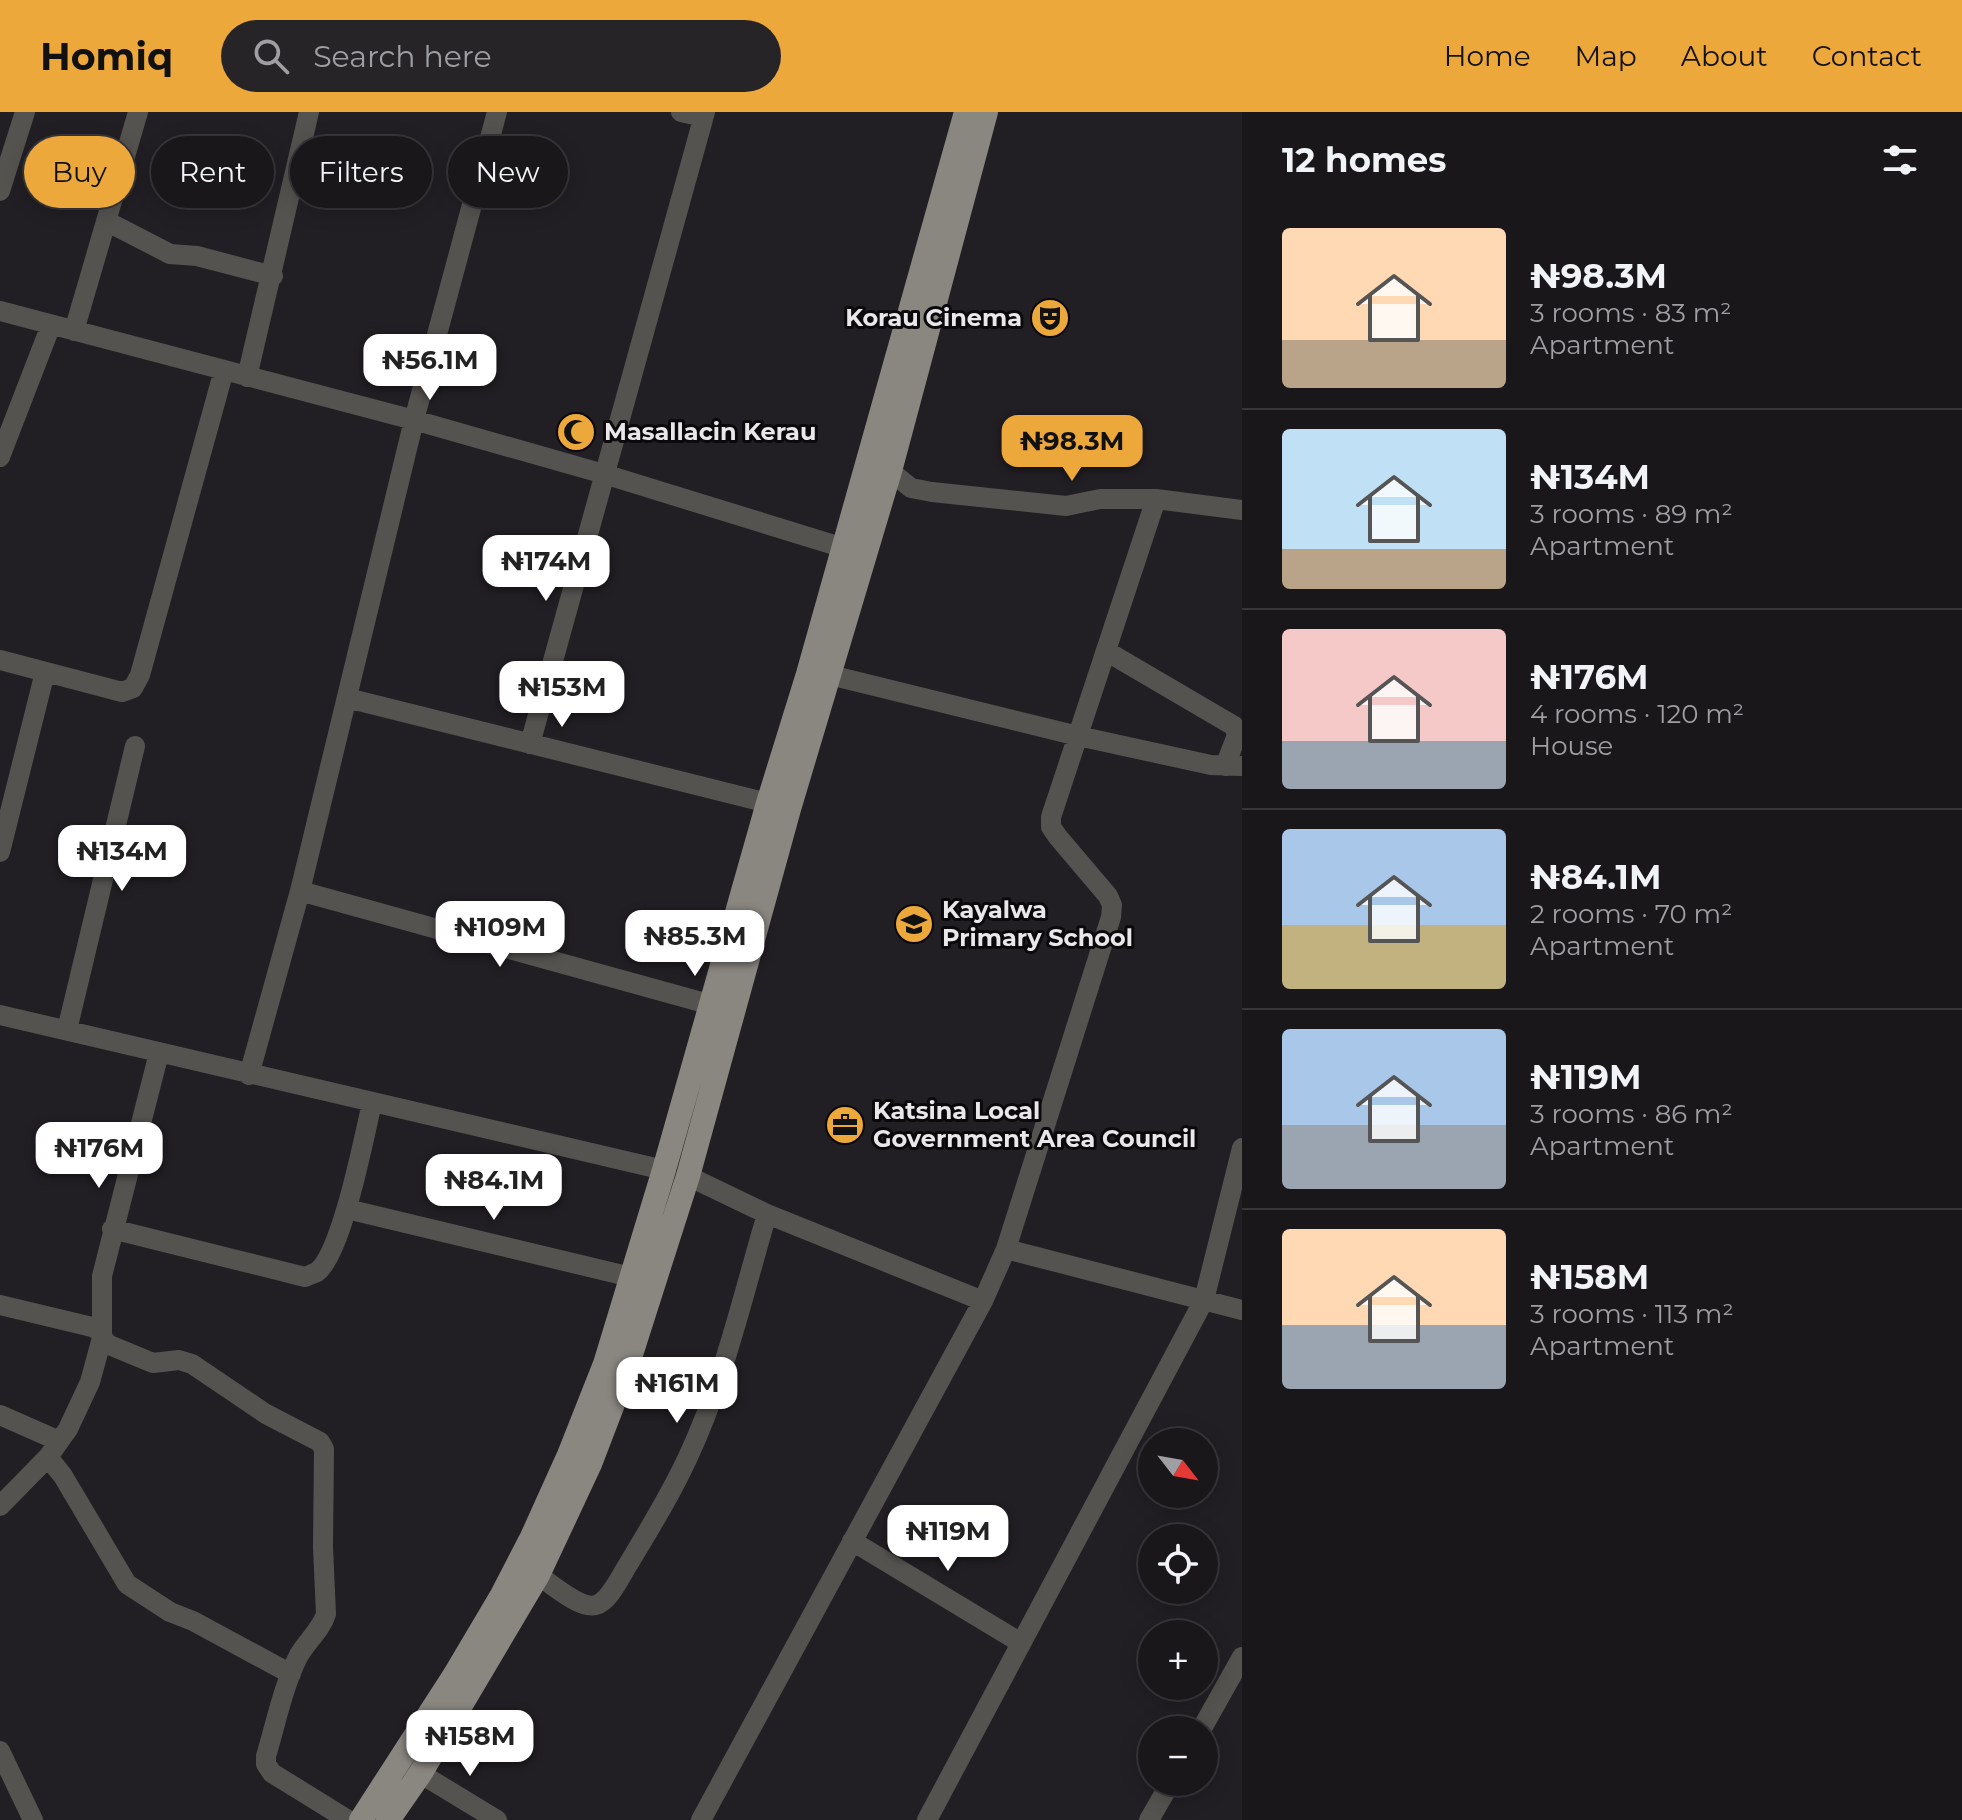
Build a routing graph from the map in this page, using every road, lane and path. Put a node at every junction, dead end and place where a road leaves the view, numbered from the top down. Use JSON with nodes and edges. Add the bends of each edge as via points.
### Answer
{"nodes":[{"id":1,"x":25,"y":112,"type":"edge"},
{"id":2,"x":138,"y":112,"type":"edge"},
{"id":3,"x":309,"y":112,"type":"edge"},
{"id":4,"x":497,"y":112,"type":"edge"},
{"id":5,"x":681,"y":112,"type":"edge"},
{"id":6,"x":966,"y":112,"type":"edge"},
{"id":7,"x":986,"y":112,"type":"edge"},
{"id":8,"x":704,"y":115,"type":"edge"},
{"id":9,"x":0,"y":191,"type":"edge"},
{"id":10,"x":106,"y":221,"type":"junction"},
{"id":11,"x":273,"y":276,"type":"junction"},
{"id":12,"x":0,"y":311,"type":"edge"},
{"id":13,"x":51,"y":325,"type":"junction"},
{"id":14,"x":74,"y":331,"type":"junction"},
{"id":15,"x":224,"y":370,"type":"junction"},
{"id":16,"x":247,"y":377,"type":"junction"},
{"id":17,"x":414,"y":420,"type":"junction"},
{"id":18,"x":0,"y":457,"type":"edge"},
{"id":19,"x":890,"y":471,"type":"junction"},
{"id":20,"x":604,"y":474,"type":"junction"},
{"id":21,"x":1156,"y":499,"type":"junction"},
{"id":22,"x":1242,"y":510,"type":"edge"},
{"id":23,"x":844,"y":548,"type":"junction"},
{"id":24,"x":1106,"y":651,"type":"junction"},
{"id":25,"x":0,"y":660,"type":"edge"},
{"id":26,"x":45,"y":672,"type":"junction"},
{"id":27,"x":830,"y":675,"type":"junction"},
{"id":28,"x":347,"y":698,"type":"junction"},
{"id":29,"x":1078,"y":736,"type":"junction"},
{"id":30,"x":530,"y":744,"type":"junction"},
{"id":31,"x":135,"y":746,"type":"dead end"},
{"id":32,"x":1234,"y":766,"type":"edge"},
{"id":33,"x":768,"y":803,"type":"junction"},
{"id":34,"x":0,"y":852,"type":"edge"},
{"id":35,"x":300,"y":891,"type":"junction"},
{"id":36,"x":712,"y":1005,"type":"junction"},
{"id":37,"x":0,"y":1015,"type":"edge"},
{"id":38,"x":67,"y":1030,"type":"junction"},
{"id":39,"x":159,"y":1053,"type":"junction"},
{"id":40,"x":249,"y":1075,"type":"junction"},
{"id":41,"x":372,"y":1103,"type":"junction"},
{"id":42,"x":1242,"y":1148,"type":"edge"},
{"id":43,"x":676,"y":1173,"type":"junction"},
{"id":44,"x":347,"y":1209,"type":"junction"},
{"id":45,"x":767,"y":1214,"type":"junction"},
{"id":46,"x":112,"y":1229,"type":"junction"},
{"id":47,"x":1006,"y":1249,"type":"junction"},
{"id":48,"x":631,"y":1277,"type":"junction"},
{"id":49,"x":1204,"y":1300,"type":"junction"},
{"id":50,"x":983,"y":1301,"type":"junction"},
{"id":51,"x":0,"y":1305,"type":"edge"},
{"id":52,"x":1242,"y":1310,"type":"edge"},
{"id":53,"x":102,"y":1338,"type":"junction"},
{"id":54,"x":0,"y":1415,"type":"edge"},
{"id":55,"x":54,"y":1449,"type":"junction"},
{"id":56,"x":0,"y":1506,"type":"edge"},
{"id":57,"x":852,"y":1541,"type":"junction"},
{"id":58,"x":538,"y":1575,"type":"junction"},
{"id":59,"x":1021,"y":1643,"type":"junction"},
{"id":60,"x":1239,"y":1671,"type":"edge"},
{"id":61,"x":291,"y":1674,"type":"junction"},
{"id":62,"x":1210,"y":1716,"type":"edge"},
{"id":63,"x":0,"y":1751,"type":"edge"},
{"id":64,"x":410,"y":1768,"type":"junction"},
{"id":65,"x":1163,"y":1796,"type":"edge"},
{"id":66,"x":33,"y":1820,"type":"edge"},
{"id":67,"x":348,"y":1820,"type":"edge"},
{"id":68,"x":361,"y":1820,"type":"edge"},
{"id":69,"x":388,"y":1820,"type":"edge"},
{"id":70,"x":497,"y":1820,"type":"edge"},
{"id":71,"x":701,"y":1820,"type":"edge"},
{"id":72,"x":927,"y":1820,"type":"edge"},
{"id":73,"x":1149,"y":1820,"type":"edge"}],
"edges":[{"from":1,"to":9,"type":"street"},
{"from":2,"to":10,"type":"street"},
{"from":3,"to":11,"type":"street"},
{"from":4,"to":17,"type":"street"},
{"from":5,"to":8,"type":"street"},
{"from":6,"to":23,"type":"main road"},
{"from":7,"to":19,"type":"main road"},
{"from":8,"to":20,"type":"street"},
{"from":10,"to":11,"type":"street","via":[[170,254]]},
{"from":10,"to":14,"type":"street"},
{"from":11,"to":16,"type":"street"},
{"from":12,"to":13,"type":"street"},
{"from":13,"to":14,"type":"street"},
{"from":13,"to":18,"type":"street"},
{"from":14,"to":15,"type":"street"},
{"from":15,"to":16,"type":"street"},
{"from":15,"to":26,"type":"street","via":[[133,688],[122,692]]},
{"from":16,"to":17,"type":"street"},
{"from":17,"to":20,"type":"street"},
{"from":17,"to":28,"type":"street"},
{"from":19,"to":21,"type":"street","via":[[911,488],[1066,506],[1100,499]]},
{"from":19,"to":27,"type":"main road"},
{"from":20,"to":23,"type":"street"},
{"from":20,"to":30,"type":"street"},
{"from":21,"to":22,"type":"street"},
{"from":21,"to":24,"type":"street"},
{"from":23,"to":33,"type":"main road"},
{"from":24,"to":29,"type":"street"},
{"from":24,"to":32,"type":"street","via":[[1234,726]]},
{"from":25,"to":26,"type":"street"},
{"from":26,"to":34,"type":"street"},
{"from":27,"to":29,"type":"street"},
{"from":27,"to":43,"type":"main road"},
{"from":28,"to":30,"type":"street"},
{"from":28,"to":35,"type":"street"},
{"from":29,"to":32,"type":"street"},
{"from":29,"to":47,"type":"street","via":[[1051,827],[1108,896],[1111,917]]},
{"from":30,"to":33,"type":"street"},
{"from":31,"to":38,"type":"street"},
{"from":33,"to":36,"type":"main road"},
{"from":35,"to":36,"type":"street"},
{"from":35,"to":40,"type":"street"},
{"from":36,"to":43,"type":"main road"},
{"from":37,"to":38,"type":"street"},
{"from":38,"to":39,"type":"street"},
{"from":39,"to":40,"type":"street"},
{"from":39,"to":46,"type":"street"},
{"from":40,"to":41,"type":"street"},
{"from":41,"to":43,"type":"street"},
{"from":41,"to":44,"type":"street"},
{"from":42,"to":49,"type":"street"},
{"from":43,"to":45,"type":"street"},
{"from":43,"to":48,"type":"main road"},
{"from":43,"to":58,"type":"main road","via":[[609,1415]]},
{"from":44,"to":46,"type":"street","via":[[324,1263],[305,1277]]},
{"from":44,"to":48,"type":"street"},
{"from":45,"to":50,"type":"street"},
{"from":45,"to":58,"type":"street","via":[[689,1456],[621,1576],[603,1602],[584,1606]]},
{"from":46,"to":53,"type":"street","via":[[102,1276]]},
{"from":47,"to":49,"type":"street"},
{"from":47,"to":50,"type":"street"},
{"from":48,"to":64,"type":"main road","via":[[589,1407],[532,1537],[454,1676]]},
{"from":49,"to":52,"type":"street"},
{"from":49,"to":59,"type":"street"},
{"from":50,"to":57,"type":"street"},
{"from":51,"to":53,"type":"street","via":[[92,1327]]},
{"from":53,"to":55,"type":"street","via":[[90,1382]]},
{"from":53,"to":61,"type":"street","via":[[153,1363],[192,1364],[324,1449],[326,1614]]},
{"from":54,"to":55,"type":"street"},
{"from":55,"to":56,"type":"street"},
{"from":55,"to":61,"type":"street","via":[[63,1476],[127,1584]]},
{"from":57,"to":59,"type":"street"},
{"from":57,"to":71,"type":"street"},
{"from":58,"to":64,"type":"main road"},
{"from":59,"to":72,"type":"street"},
{"from":60,"to":62,"type":"street"},
{"from":61,"to":67,"type":"street","via":[[266,1764],[272,1773]]},
{"from":63,"to":66,"type":"street"},
{"from":64,"to":68,"type":"main road"},
{"from":64,"to":69,"type":"main road"},
{"from":64,"to":70,"type":"street"},
{"from":65,"to":73,"type":"street"}]}
